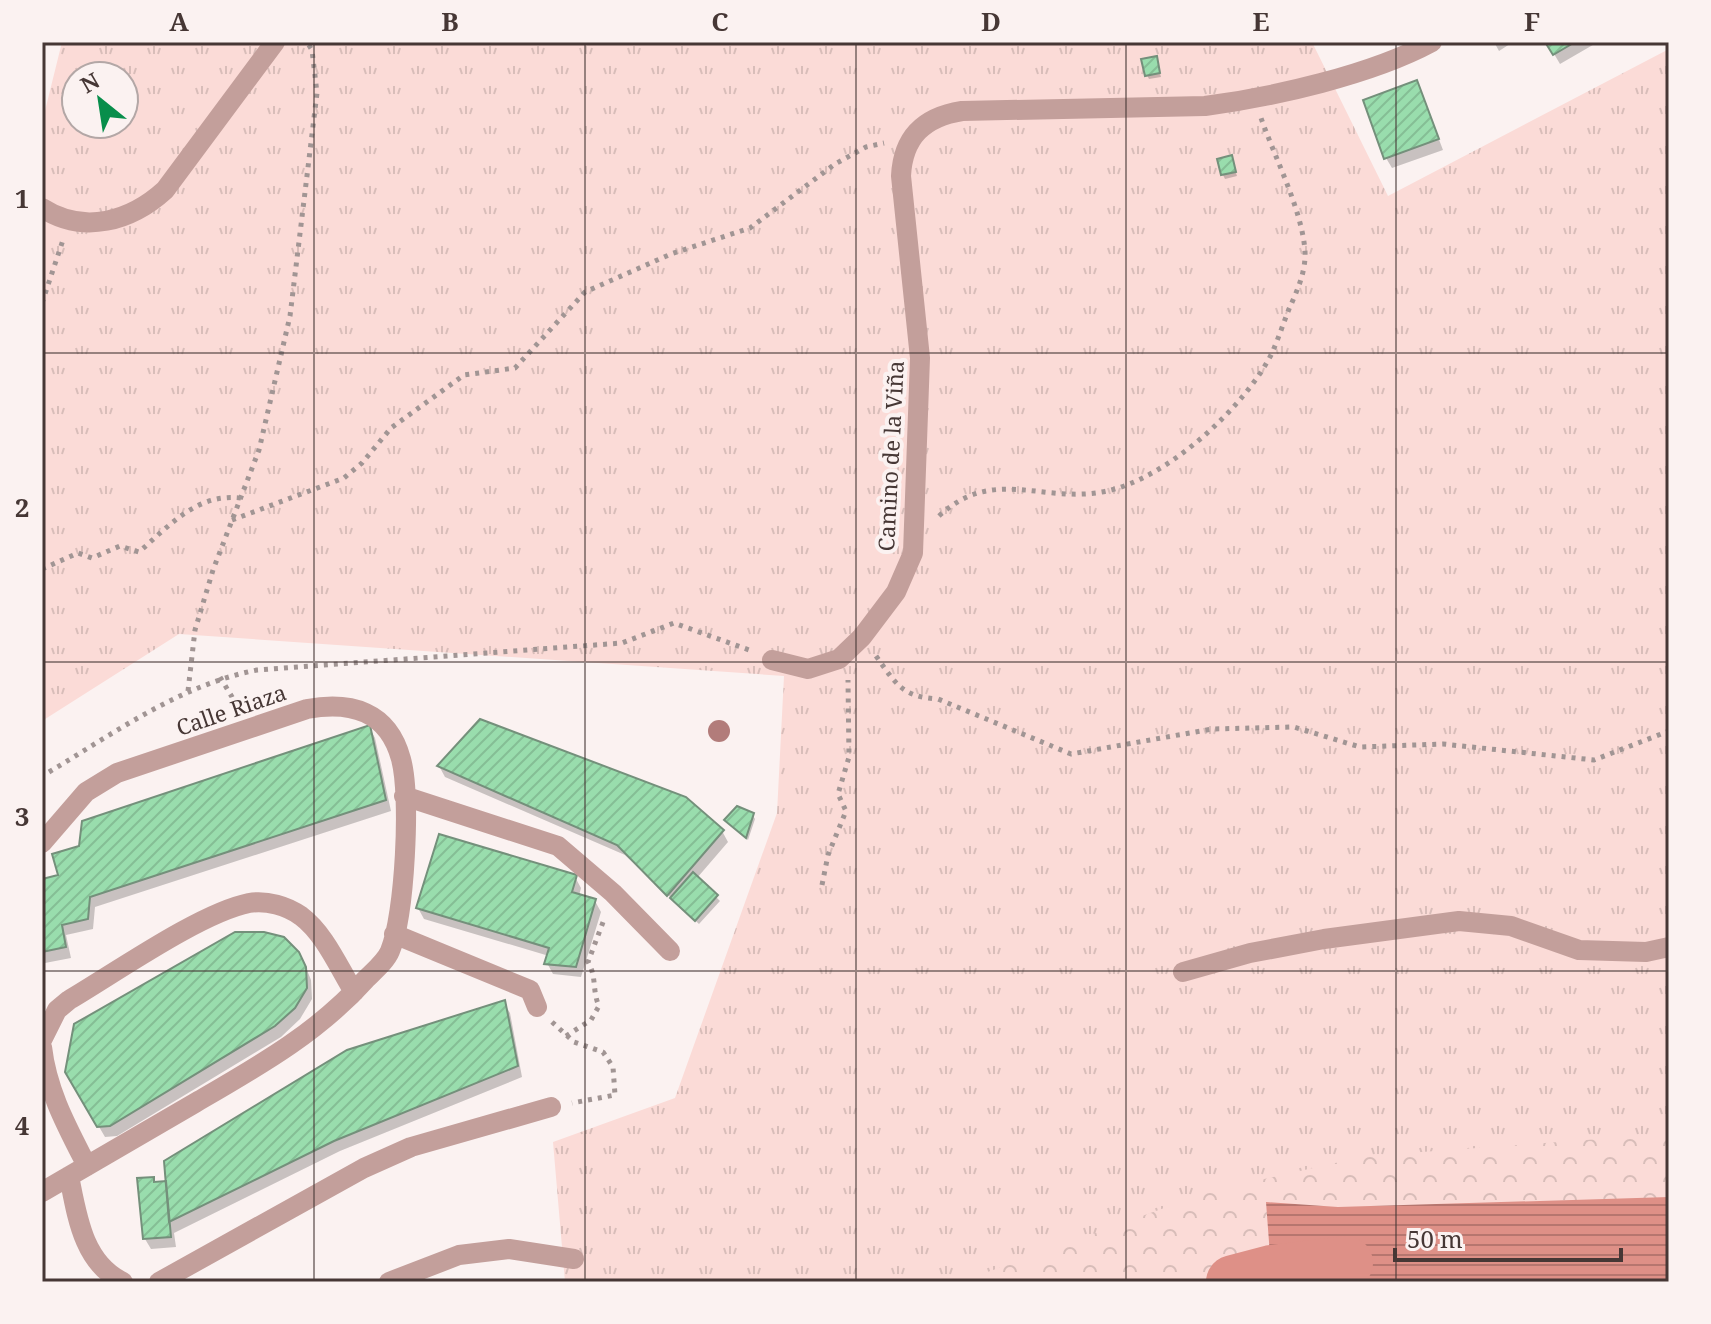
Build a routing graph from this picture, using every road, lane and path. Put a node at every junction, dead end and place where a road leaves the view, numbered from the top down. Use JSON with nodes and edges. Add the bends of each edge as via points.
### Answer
{"nodes":[{"id":1,"x":275,"y":42,"type":"edge"},
{"id":2,"x":307,"y":42,"type":"edge"},
{"id":3,"x":1432,"y":42,"type":"edge"},
{"id":4,"x":1255,"y":98,"type":"junction"},
{"id":5,"x":909,"y":141,"type":"junction"},
{"id":6,"x":42,"y":208,"type":"edge"},
{"id":7,"x":69,"y":220,"type":"junction"},
{"id":8,"x":42,"y":303,"type":"edge"},
{"id":9,"x":241,"y":498,"type":"junction"},
{"id":10,"x":232,"y":520,"type":"junction"},
{"id":11,"x":915,"y":539,"type":"junction"},
{"id":12,"x":42,"y":569,"type":"edge"},
{"id":13,"x":855,"y":644,"type":"junction"},
{"id":14,"x":772,"y":660,"type":"joint"},
{"id":15,"x":220,"y":677,"type":"junction"},
{"id":16,"x":188,"y":691,"type":"junction"},
{"id":17,"x":250,"y":728,"type":"junction"},
{"id":18,"x":1669,"y":731,"type":"edge"},
{"id":19,"x":49,"y":772,"type":"dead end"},
{"id":20,"x":404,"y":796,"type":"junction"},
{"id":21,"x":42,"y":843,"type":"edge"},
{"id":22,"x":822,"y":885,"type":"dead end"},
{"id":23,"x":613,"y":893,"type":"junction"},
{"id":24,"x":394,"y":934,"type":"junction"},
{"id":25,"x":1669,"y":947,"type":"edge"},
{"id":26,"x":670,"y":951,"type":"dead end"},
{"id":27,"x":1183,"y":972,"type":"dead end"},
{"id":28,"x":354,"y":992,"type":"junction"},
{"id":29,"x":537,"y":1007,"type":"joint"},
{"id":30,"x":566,"y":1036,"type":"junction"},
{"id":31,"x":42,"y":1040,"type":"edge"},
{"id":32,"x":42,"y":1047,"type":"edge"},
{"id":33,"x":558,"y":1106,"type":"joint"},
{"id":34,"x":78,"y":1171,"type":"junction"},
{"id":35,"x":42,"y":1192,"type":"edge"},
{"id":36,"x":574,"y":1259,"type":"dead end"},
{"id":37,"x":123,"y":1282,"type":"edge"},
{"id":38,"x":159,"y":1282,"type":"edge"},
{"id":39,"x":389,"y":1282,"type":"edge"}],
"edges":[{"from":1,"to":7,"type":"street","via":[[149,205],[110,221]]},
{"from":2,"to":9,"type":"path","via":[[317,93],[290,316],[259,450]]},
{"from":3,"to":4,"type":"street"},
{"from":4,"to":5,"type":"street","via":[[1205,106],[962,111],[925,123]]},
{"from":4,"to":11,"type":"path","via":[[1302,230],[1305,254],[1302,277],[1270,357],[1189,450],[1144,480],[1105,492],[1002,487],[975,491],[954,502]]},
{"from":5,"to":10,"type":"path","via":[[866,147],[750,228],[671,254],[585,292],[515,368],[464,375],[391,428],[344,478]]},
{"from":5,"to":11,"type":"street","name":"Camino de la Viña","via":[[901,176],[920,358]]},
{"from":6,"to":7,"type":"street"},
{"from":7,"to":8,"type":"path"},
{"from":9,"to":10,"type":"path"},
{"from":9,"to":12,"type":"path","via":[[218,495],[179,517],[139,552],[120,546],[92,558],[78,553]]},
{"from":10,"to":16,"type":"path","via":[[195,630]]},
{"from":11,"to":13,"type":"street","name":"Camino de la Viña","via":[[905,575]]},
{"from":13,"to":14,"type":"street","name":"Camino de la Viña","via":[[822,667]]},
{"from":13,"to":18,"type":"path","via":[[898,687],[916,697],[938,699],[1071,754],[1212,729],[1294,727],[1360,747],[1443,744],[1594,760]]},
{"from":13,"to":22,"type":"path","via":[[849,757],[838,794],[846,811]]},
{"from":14,"to":15,"type":"path","via":[[674,623],[622,643],[301,664]]},
{"from":15,"to":16,"type":"path"},
{"from":15,"to":17,"type":"path"},
{"from":16,"to":19,"type":"path"},
{"from":17,"to":20,"type":"street","name":"Calle Riaza","via":[[323,706],[363,709],[379,719],[400,752]]},
{"from":17,"to":21,"type":"street","name":"Calle Riaza","via":[[97,784]]},
{"from":20,"to":23,"type":"street","via":[[558,846]]},
{"from":20,"to":24,"type":"street","name":"Calle Riaza","via":[[404,890]]},
{"from":23,"to":26,"type":"street"},
{"from":23,"to":30,"type":"path","via":[[588,962],[599,1006],[591,1020]]},
{"from":24,"to":28,"type":"street","name":"Calle Riaza","via":[[389,953]]},
{"from":24,"to":29,"type":"street","via":[[530,990]]},
{"from":25,"to":27,"type":"street","via":[[1646,952],[1579,950],[1511,926],[1459,921],[1324,939]]},
{"from":28,"to":31,"type":"street","via":[[302,917],[278,905],[252,902],[211,917],[69,1000],[57,1010]]},
{"from":28,"to":34,"type":"street","name":"Calle Riaza","via":[[288,1049]]},
{"from":29,"to":30,"type":"path"},
{"from":30,"to":33,"type":"path","via":[[603,1052],[615,1076],[615,1095]]},
{"from":32,"to":34,"type":"street","via":[[44,1070]]},
{"from":33,"to":38,"type":"street","via":[[411,1147]]},
{"from":34,"to":35,"type":"street","name":"Calle Riaza"},
{"from":34,"to":37,"type":"street","via":[[79,1222],[94,1257],[105,1272]]},
{"from":36,"to":39,"type":"street","via":[[509,1249],[459,1255]]}]}
